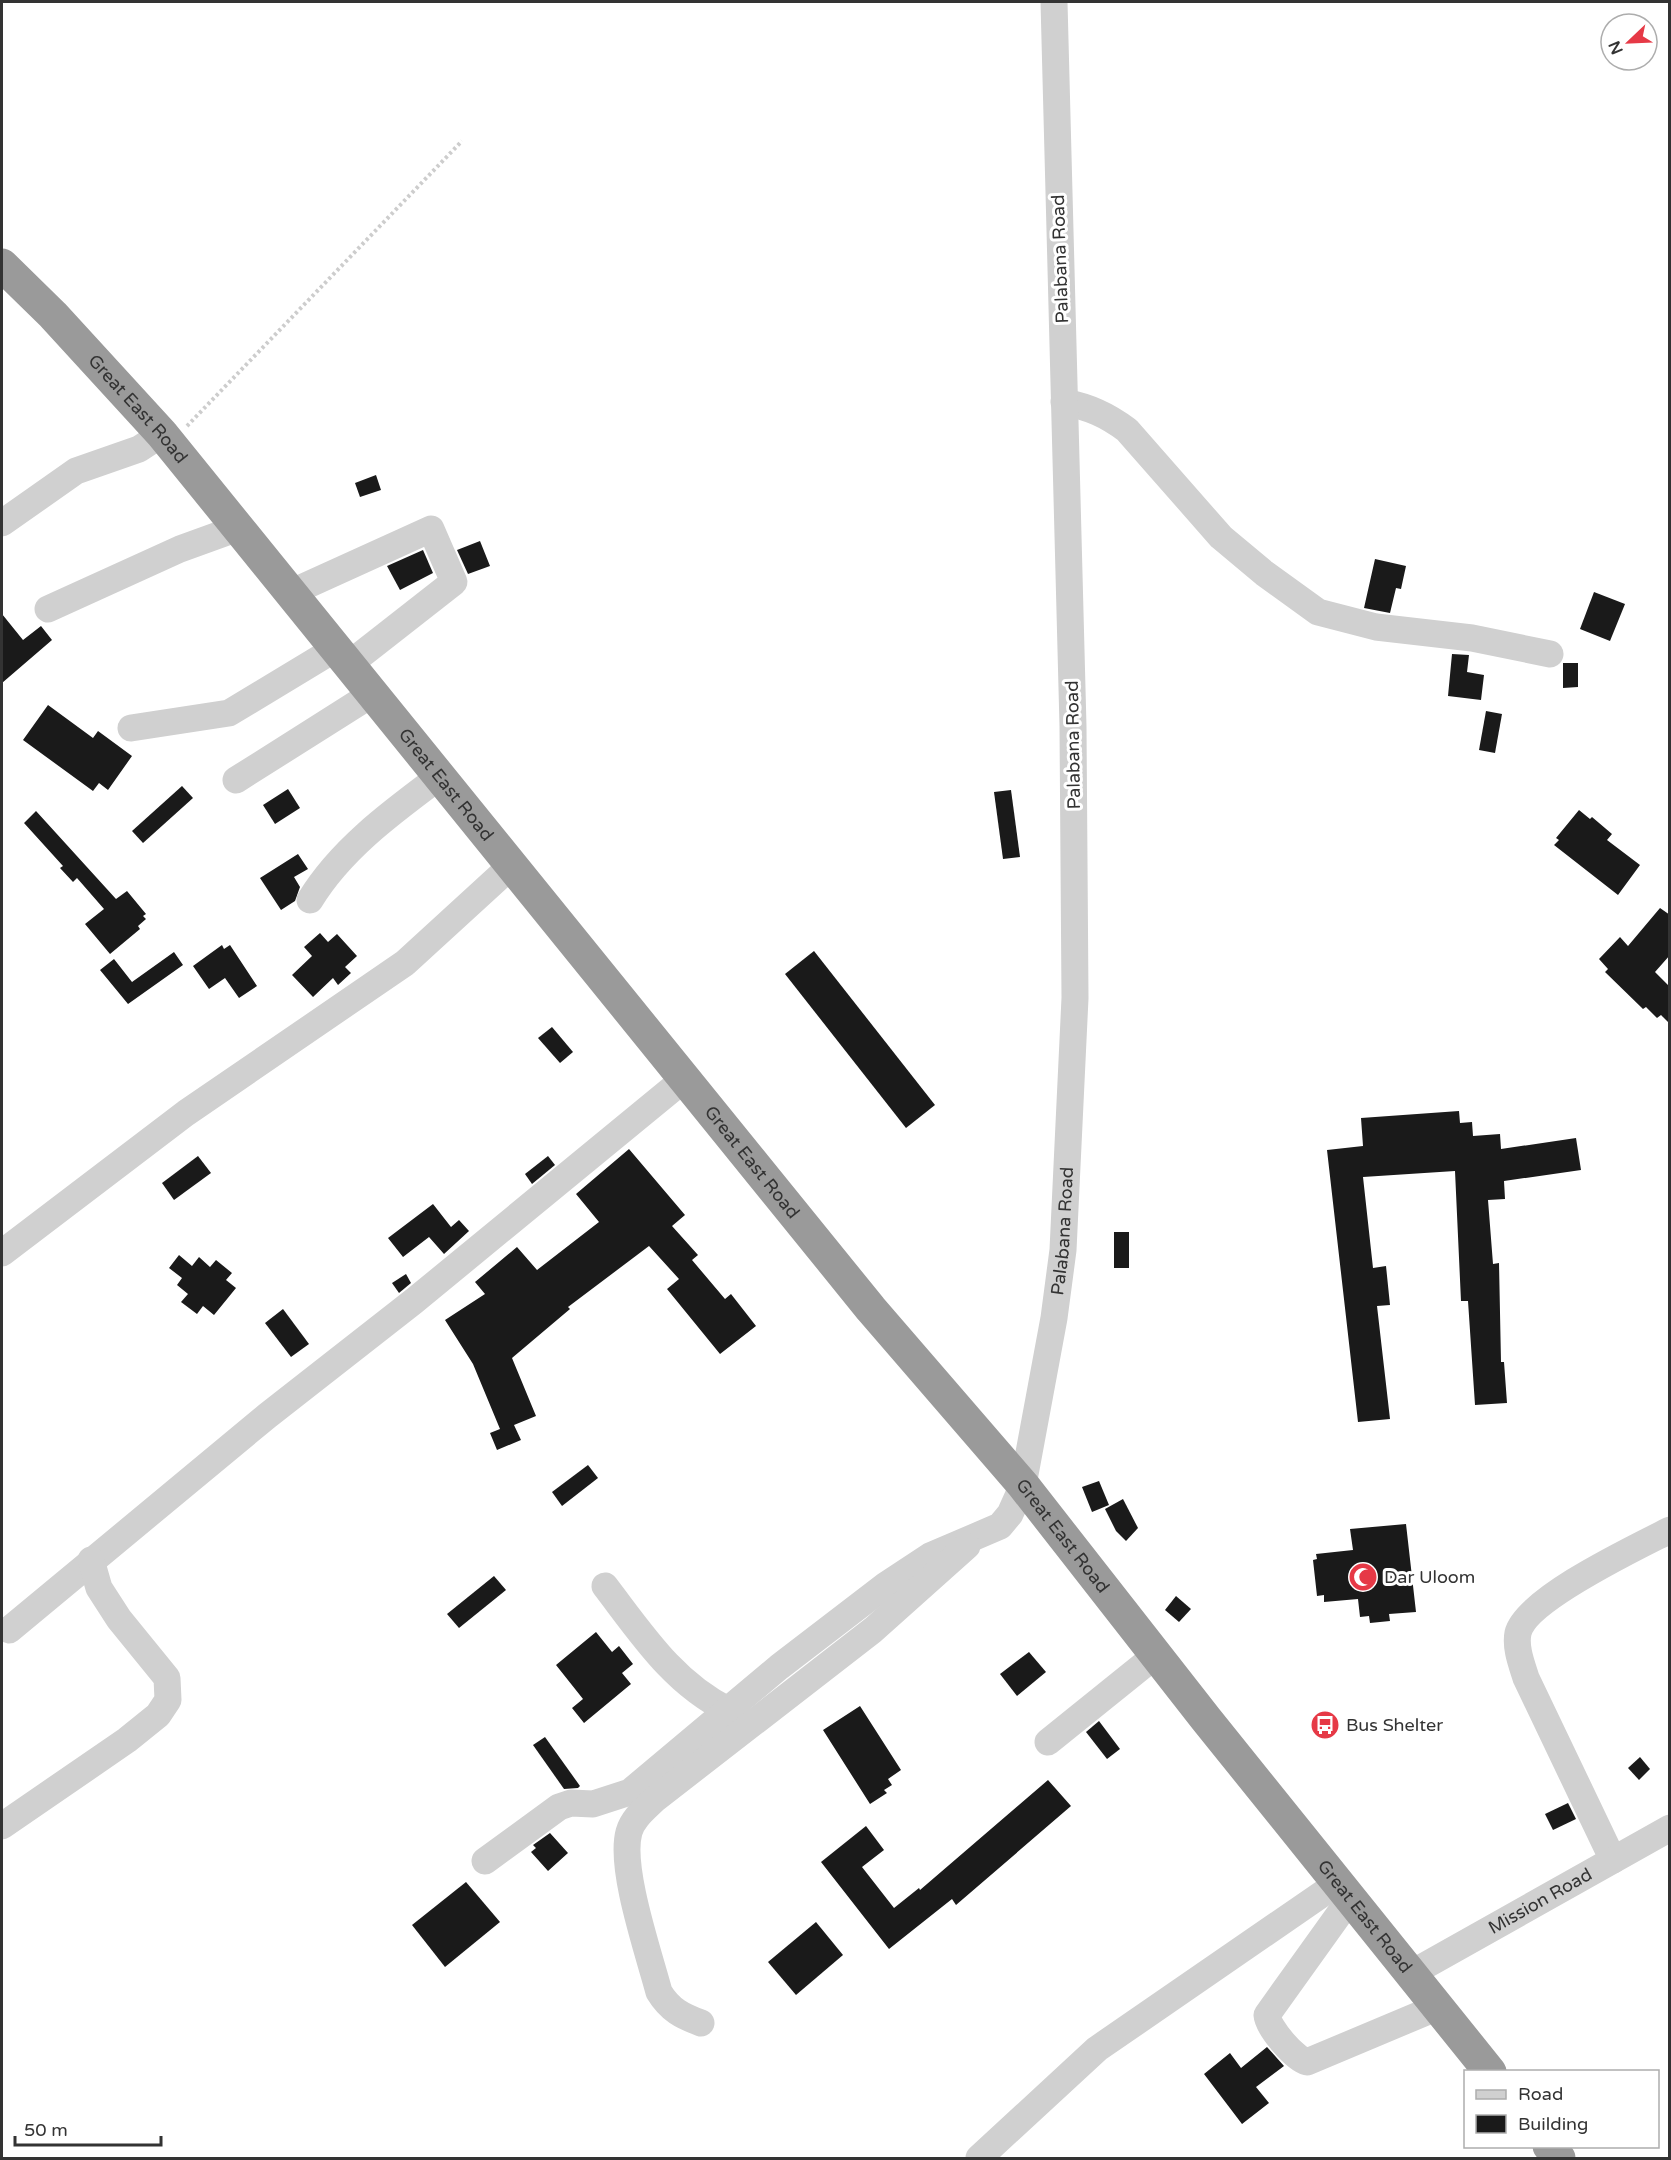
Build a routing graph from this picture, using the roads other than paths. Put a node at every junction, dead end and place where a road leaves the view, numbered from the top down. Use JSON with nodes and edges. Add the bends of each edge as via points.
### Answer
{"nodes":[{"id":1,"x":1054,"y":2,"type":"edge"},
{"id":2,"x":2,"y":265,"type":"edge"},
{"id":3,"x":1064,"y":402,"type":"junction"},
{"id":4,"x":166,"y":439,"type":"junction"},
{"id":5,"x":2,"y":523,"type":"edge"},
{"id":6,"x":238,"y":528,"type":"junction"},
{"id":7,"x":290,"y":593,"type":"junction"},
{"id":8,"x":48,"y":609,"type":"dead end"},
{"id":9,"x":1550,"y":654,"type":"dead end"},
{"id":10,"x":342,"y":657,"type":"junction"},
{"id":11,"x":372,"y":694,"type":"junction"},
{"id":12,"x":131,"y":728,"type":"dead end"},
{"id":13,"x":439,"y":777,"type":"junction"},
{"id":14,"x":236,"y":780,"type":"dead end"},
{"id":15,"x":511,"y":866,"type":"junction"},
{"id":16,"x":310,"y":900,"type":"dead end"},
{"id":17,"x":683,"y":1080,"type":"junction"},
{"id":18,"x":2,"y":1253,"type":"edge"},
{"id":19,"x":1023,"y":1485,"type":"junction"},
{"id":20,"x":1670,"y":1530,"type":"edge"},
{"id":21,"x":974,"y":1539,"type":"junction"},
{"id":22,"x":91,"y":1560,"type":"junction"},
{"id":23,"x":604,"y":1586,"type":"dead end"},
{"id":24,"x":9,"y":1630,"type":"dead end"},
{"id":25,"x":1156,"y":1655,"type":"junction"},
{"id":26,"x":728,"y":1710,"type":"junction"},
{"id":27,"x":1048,"y":1742,"type":"dead end"},
{"id":28,"x":2,"y":1826,"type":"edge"},
{"id":29,"x":1670,"y":1828,"type":"edge"},
{"id":30,"x":1613,"y":1860,"type":"junction"},
{"id":31,"x":485,"y":1861,"type":"dead end"},
{"id":32,"x":1344,"y":1891,"type":"junction"},
{"id":33,"x":1412,"y":1973,"type":"junction"},
{"id":34,"x":1438,"y":2007,"type":"junction"},
{"id":35,"x":701,"y":2023,"type":"dead end"},
{"id":36,"x":1488,"y":2070,"type":"edge"},
{"id":37,"x":979,"y":2158,"type":"edge"}],
"edges":[{"from":1,"to":3,"type":"street","name":"Palabana Road"},
{"from":2,"to":4,"type":"highway","name":"Great East Road"},
{"from":3,"to":9,"type":"street","via":[[1109,416],[1127,430],[1221,537],[1318,612],[1376,627],[1472,638]]},
{"from":3,"to":19,"type":"street","name":"Palabana Road","via":[[1075,888],[1072,1094],[1062,1261]]},
{"from":4,"to":5,"type":"street","via":[[76,471]]},
{"from":4,"to":6,"type":"highway","name":"Great East Road"},
{"from":6,"to":7,"type":"highway","name":"Great East Road"},
{"from":6,"to":8,"type":"street","via":[[180,549]]},
{"from":7,"to":10,"type":"highway","name":"Great East Road"},
{"from":7,"to":10,"type":"street","via":[[431,529],[454,582]]},
{"from":10,"to":11,"type":"highway","name":"Great East Road"},
{"from":10,"to":12,"type":"street","via":[[229,713]]},
{"from":11,"to":13,"type":"highway","name":"Great East Road"},
{"from":11,"to":14,"type":"street"},
{"from":13,"to":15,"type":"highway","name":"Great East Road"},
{"from":13,"to":16,"type":"street","via":[[362,840],[325,877]]},
{"from":15,"to":17,"type":"highway","name":"Great East Road"},
{"from":15,"to":18,"type":"street","via":[[405,963],[178,1119]]},
{"from":17,"to":19,"type":"highway","name":"Great East Road","via":[[871,1309]]},
{"from":17,"to":22,"type":"street"},
{"from":19,"to":21,"type":"street","name":"Palabana Road","via":[[1000,1526]]},
{"from":19,"to":25,"type":"highway","name":"Great East Road"},
{"from":20,"to":30,"type":"street","via":[[1537,1605],[1518,1632],[1526,1678]]},
{"from":21,"to":26,"type":"street","via":[[930,1556],[886,1585]]},
{"from":21,"to":35,"type":"street","via":[[873,1630],[637,1817],[626,1848],[659,1992],[669,2008]]},
{"from":22,"to":24,"type":"street"},
{"from":22,"to":28,"type":"street","via":[[99,1588],[167,1678],[168,1700],[158,1715],[127,1740]]},
{"from":23,"to":26,"type":"street","via":[[666,1664],[686,1683]]},
{"from":25,"to":27,"type":"street"},
{"from":25,"to":32,"type":"highway","name":"Great East Road"},
{"from":26,"to":31,"type":"street","via":[[630,1792],[593,1804],[559,1807]]},
{"from":29,"to":30,"type":"street","name":"Mission Road"},
{"from":30,"to":33,"type":"street","name":"Mission Road"},
{"from":32,"to":33,"type":"highway","name":"Great East Road"},
{"from":32,"to":34,"type":"street","via":[[1268,2015],[1297,2058],[1307,2062]]},
{"from":32,"to":37,"type":"street","via":[[1097,2049]]},
{"from":33,"to":34,"type":"highway","name":"Great East Road"},
{"from":34,"to":36,"type":"highway","name":"Great East Road"}]}
